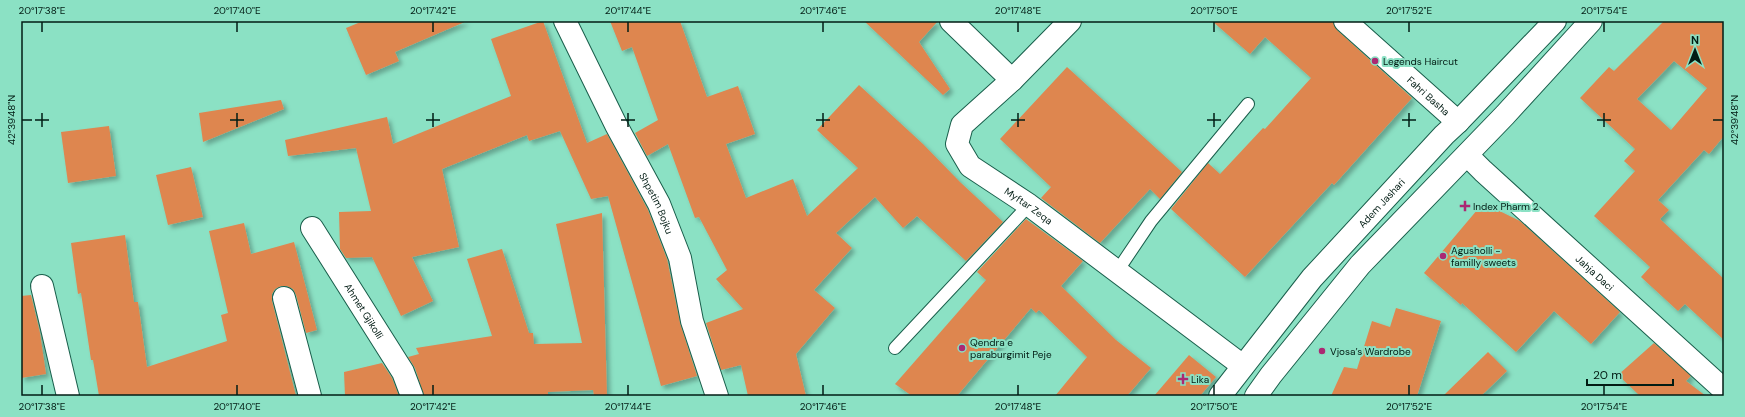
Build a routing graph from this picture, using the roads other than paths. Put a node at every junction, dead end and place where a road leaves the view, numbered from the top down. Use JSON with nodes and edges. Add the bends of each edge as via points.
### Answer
{"nodes":[{"id":1,"x":565,"y":21,"type":"edge"},
{"id":2,"x":951,"y":21,"type":"edge"},
{"id":3,"x":1070,"y":21,"type":"edge"},
{"id":4,"x":1345,"y":21,"type":"edge"},
{"id":5,"x":1555,"y":21,"type":"edge"},
{"id":6,"x":1591,"y":21,"type":"edge"},
{"id":7,"x":1012,"y":80,"type":"junction"},
{"id":8,"x":1248,"y":104,"type":"dead end"},
{"id":9,"x":1458,"y":122,"type":"junction"},
{"id":10,"x":1467,"y":155,"type":"junction"},
{"id":11,"x":1029,"y":205,"type":"junction"},
{"id":12,"x":312,"y":228,"type":"dead end"},
{"id":13,"x":1118,"y":270,"type":"junction"},
{"id":14,"x":42,"y":286,"type":"dead end"},
{"id":15,"x":284,"y":298,"type":"dead end"},
{"id":16,"x":895,"y":348,"type":"dead end"},
{"id":17,"x":1243,"y":366,"type":"junction"},
{"id":18,"x":1724,"y":390,"type":"edge"},
{"id":19,"x":68,"y":396,"type":"edge"},
{"id":20,"x":310,"y":396,"type":"edge"},
{"id":21,"x":412,"y":396,"type":"edge"},
{"id":22,"x":717,"y":396,"type":"edge"},
{"id":23,"x":1220,"y":396,"type":"edge"},
{"id":24,"x":1256,"y":396,"type":"edge"}],
"edges":[{"from":1,"to":22,"type":"street","name":"Shpetim Bojku","via":[[616,125],[659,204],[680,258],[692,321]]},
{"from":2,"to":7,"type":"street"},
{"from":3,"to":7,"type":"street","name":"Myftar Zeqa"},
{"from":4,"to":9,"type":"street","name":"Fahri Basha"},
{"from":5,"to":9,"type":"street","name":"Adem Jashari"},
{"from":6,"to":10,"type":"street"},
{"from":7,"to":11,"type":"street","name":"Myftar Zeqa","via":[[962,125],[957,144],[970,166]]},
{"from":8,"to":13,"type":"lane","via":[[1151,221]]},
{"from":9,"to":17,"type":"street","name":"Adem Jashari","via":[[1312,278]]},
{"from":10,"to":18,"type":"street","name":"Jahja Daci"},
{"from":10,"to":24,"type":"street","via":[[1360,265]]},
{"from":11,"to":13,"type":"street","name":"Myftar Zeqa"},
{"from":11,"to":16,"type":"lane"},
{"from":12,"to":21,"type":"street","name":"Ahmet Gjikolli","via":[[403,372]]},
{"from":13,"to":17,"type":"street","name":"Myftar Zeqa"},
{"from":14,"to":19,"type":"street"},
{"from":15,"to":20,"type":"street"},
{"from":17,"to":23,"type":"street","name":"Adem Jashari"}]}
